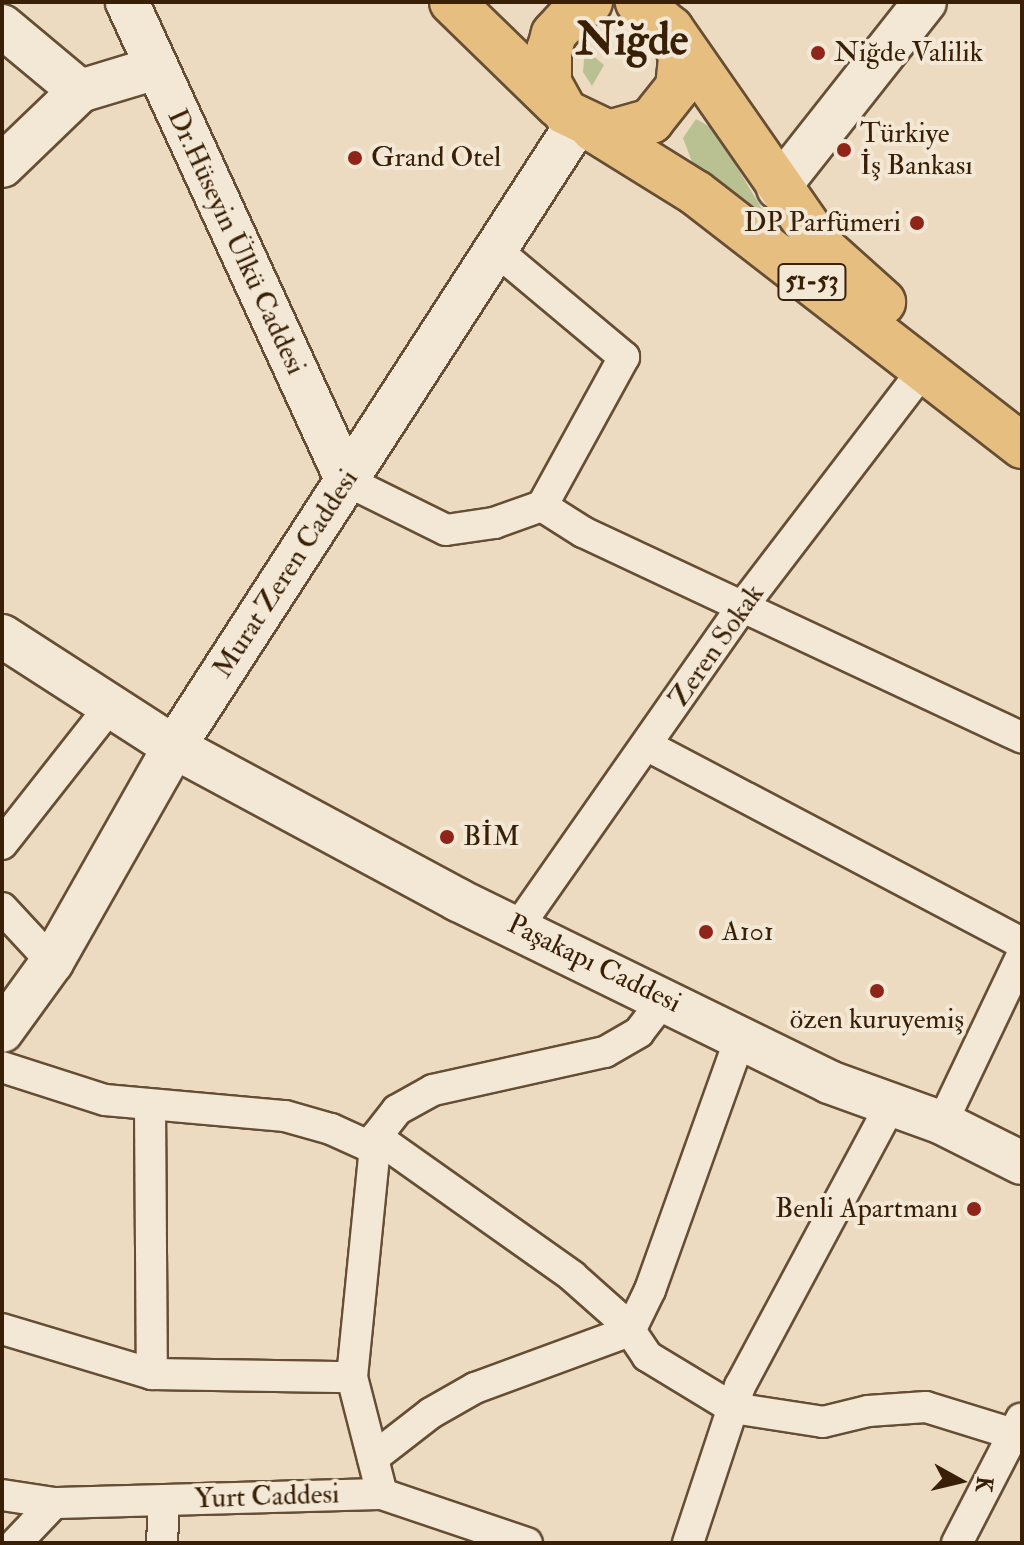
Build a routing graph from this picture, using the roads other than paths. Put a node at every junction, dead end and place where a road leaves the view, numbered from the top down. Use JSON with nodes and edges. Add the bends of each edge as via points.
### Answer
{"nodes":[{"id":1,"x":127,"y":2,"type":"edge"},
{"id":2,"x":452,"y":2,"type":"edge"},
{"id":3,"x":590,"y":2,"type":"edge"},
{"id":4,"x":925,"y":2,"type":"edge"},
{"id":5,"x":650,"y":11,"type":"edge"},
{"id":6,"x":2,"y":26,"type":"edge"},
{"id":7,"x":156,"y":68,"type":"junction"},
{"id":8,"x":80,"y":91,"type":"junction"},
{"id":9,"x":579,"y":121,"type":"junction"},
{"id":10,"x":2,"y":166,"type":"edge"},
{"id":11,"x":778,"y":188,"type":"junction"},
{"id":12,"x":496,"y":250,"type":"junction"},
{"id":13,"x":923,"y":370,"type":"junction"},
{"id":14,"x":1022,"y":407,"type":"edge"},
{"id":15,"x":1022,"y":446,"type":"edge"},
{"id":16,"x":347,"y":481,"type":"junction"},
{"id":17,"x":542,"y":506,"type":"junction"},
{"id":18,"x":742,"y":607,"type":"junction"},
{"id":19,"x":2,"y":636,"type":"edge"},
{"id":20,"x":109,"y":708,"type":"junction"},
{"id":21,"x":1022,"y":738,"type":"edge"},
{"id":22,"x":648,"y":746,"type":"junction"},
{"id":23,"x":174,"y":747,"type":"junction"},
{"id":24,"x":2,"y":844,"type":"edge"},
{"id":25,"x":2,"y":908,"type":"edge"},
{"id":26,"x":518,"y":927,"type":"junction"},
{"id":27,"x":1022,"y":943,"type":"edge"},
{"id":28,"x":1022,"y":955,"type":"edge"},
{"id":29,"x":52,"y":962,"type":"junction"},
{"id":30,"x":665,"y":998,"type":"junction"},
{"id":31,"x":2,"y":1031,"type":"edge"},
{"id":32,"x":741,"y":1036,"type":"junction"},
{"id":33,"x":2,"y":1067,"type":"edge"},
{"id":34,"x":891,"y":1104,"type":"junction"},
{"id":35,"x":150,"y":1106,"type":"junction"},
{"id":36,"x":942,"y":1123,"type":"junction"},
{"id":37,"x":376,"y":1143,"type":"junction"},
{"id":38,"x":1022,"y":1163,"type":"edge"},
{"id":39,"x":2,"y":1329,"type":"edge"},
{"id":40,"x":630,"y":1331,"type":"junction"},
{"id":41,"x":152,"y":1374,"type":"junction"},
{"id":42,"x":352,"y":1377,"type":"junction"},
{"id":43,"x":733,"y":1408,"type":"junction"},
{"id":44,"x":1018,"y":1426,"type":"edge"},
{"id":45,"x":373,"y":1458,"type":"junction"},
{"id":46,"x":382,"y":1494,"type":"junction"},
{"id":47,"x":2,"y":1495,"type":"edge"},
{"id":48,"x":164,"y":1500,"type":"junction"},
{"id":49,"x":54,"y":1503,"type":"junction"},
{"id":50,"x":16,"y":1543,"type":"edge"},
{"id":51,"x":162,"y":1543,"type":"edge"},
{"id":52,"x":527,"y":1543,"type":"edge"},
{"id":53,"x":688,"y":1543,"type":"edge"},
{"id":54,"x":957,"y":1543,"type":"edge"}],
"edges":[{"from":1,"to":7,"type":"street","name":"Dr.Hüseyin Ülkü Caddesi"},
{"from":2,"to":9,"type":"main road","number":"51-53"},
{"from":3,"to":9,"type":"main road","via":[[563,21],[549,50],[549,83]]},
{"from":4,"to":11,"type":"street"},
{"from":5,"to":9,"type":"main road","via":[[681,72],[663,112],[624,132]]},
{"from":5,"to":11,"type":"main road","number":"51-53"},
{"from":6,"to":8,"type":"street"},
{"from":7,"to":8,"type":"street"},
{"from":7,"to":16,"type":"street","name":"Dr.Hüseyin Ülkü Caddesi"},
{"from":8,"to":10,"type":"street"},
{"from":9,"to":12,"type":"street","name":"Murat Zeren Caddesi"},
{"from":9,"to":13,"type":"main road","number":"51-53","via":[[696,193]]},
{"from":11,"to":14,"type":"main road","number":"51-53","via":[[851,278]]},
{"from":12,"to":16,"type":"street","name":"Murat Zeren Caddesi"},
{"from":12,"to":17,"type":"street","via":[[624,357]]},
{"from":13,"to":15,"type":"main road","number":"51-53"},
{"from":13,"to":18,"type":"street","name":"Zeren Sokak"},
{"from":16,"to":17,"type":"street","via":[[446,530],[494,523]]},
{"from":16,"to":23,"type":"street","name":"Murat Zeren Caddesi"},
{"from":17,"to":18,"type":"street","via":[[583,532]]},
{"from":18,"to":21,"type":"street"},
{"from":18,"to":22,"type":"street","name":"Zeren Sokak"},
{"from":19,"to":20,"type":"street","name":"Paşakapı Caddesi"},
{"from":20,"to":23,"type":"street","name":"Paşakapı Caddesi"},
{"from":20,"to":24,"type":"street"},
{"from":22,"to":26,"type":"street","name":"Zeren Sokak"},
{"from":22,"to":27,"type":"street"},
{"from":23,"to":26,"type":"street","name":"Paşakapı Caddesi"},
{"from":23,"to":29,"type":"street","name":"Murat Zeren Caddesi"},
{"from":25,"to":29,"type":"street"},
{"from":26,"to":30,"type":"street","name":"Paşakapı Caddesi"},
{"from":28,"to":36,"type":"street"},
{"from":29,"to":31,"type":"street","name":"Murat Zeren Caddesi"},
{"from":30,"to":32,"type":"street","name":"Paşakapı Caddesi"},
{"from":30,"to":37,"type":"street","via":[[639,1032],[605,1052],[433,1090],[397,1110]]},
{"from":32,"to":34,"type":"street","name":"Paşakapı Caddesi","via":[[829,1082]]},
{"from":32,"to":40,"type":"street","via":[[650,1290]]},
{"from":33,"to":35,"type":"street","via":[[60,1089]]},
{"from":34,"to":36,"type":"street","name":"Paşakapı Caddesi"},
{"from":34,"to":43,"type":"street","via":[[782,1303]]},
{"from":35,"to":37,"type":"street","via":[[285,1116]]},
{"from":35,"to":41,"type":"street"},
{"from":36,"to":38,"type":"street","name":"Paşakapı Caddesi"},
{"from":37,"to":40,"type":"street","via":[[572,1276]]},
{"from":37,"to":42,"type":"street"},
{"from":39,"to":41,"type":"street"},
{"from":40,"to":43,"type":"street","via":[[647,1356]]},
{"from":40,"to":45,"type":"street","via":[[475,1388],[431,1413]]},
{"from":41,"to":42,"type":"street"},
{"from":42,"to":45,"type":"street"},
{"from":43,"to":44,"type":"street","via":[[823,1422],[868,1411],[926,1407]]},
{"from":43,"to":53,"type":"street"},
{"from":44,"to":54,"type":"street"},
{"from":45,"to":46,"type":"street"},
{"from":46,"to":48,"type":"street","name":"Yurt Caddesi"},
{"from":46,"to":52,"type":"street","name":"Yurt Caddesi"},
{"from":47,"to":49,"type":"street","name":"Yurt Caddesi"},
{"from":48,"to":49,"type":"street","name":"Yurt Caddesi"},
{"from":48,"to":51,"type":"street"},
{"from":49,"to":50,"type":"street"}]}
